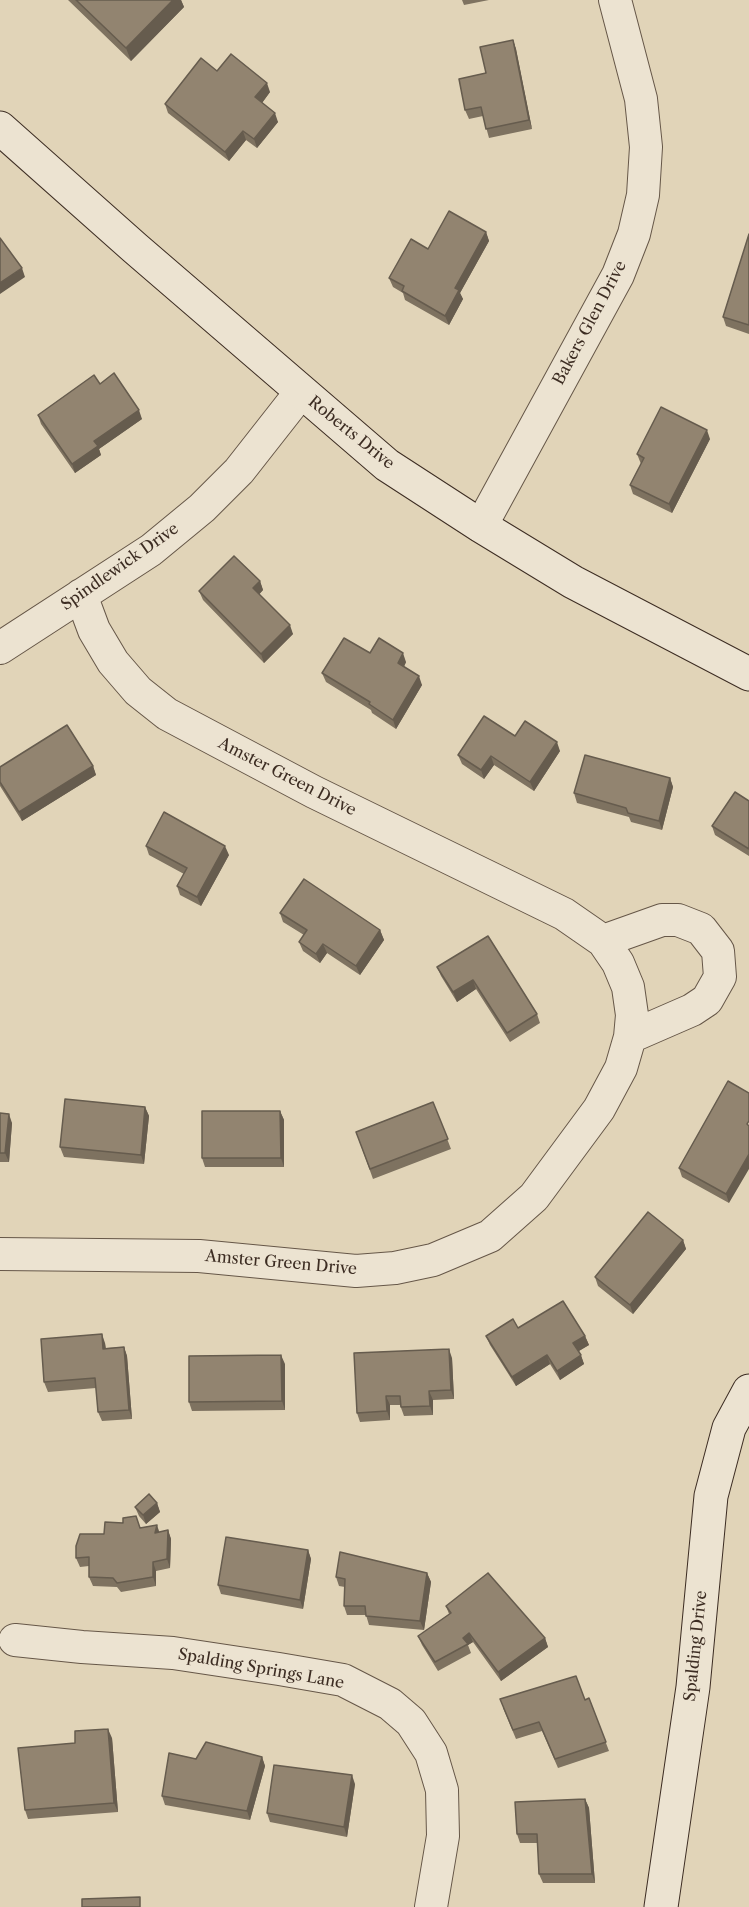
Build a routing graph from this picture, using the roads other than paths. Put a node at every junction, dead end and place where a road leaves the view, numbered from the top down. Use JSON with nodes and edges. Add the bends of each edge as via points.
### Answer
{"nodes":[{"id":1,"x":615,"y":0,"type":"edge"},
{"id":2,"x":0,"y":128,"type":"edge"},
{"id":3,"x":301,"y":392,"type":"junction"},
{"id":4,"x":481,"y":525,"type":"junction"},
{"id":5,"x":81,"y":595,"type":"junction"},
{"id":6,"x":0,"y":648,"type":"edge"},
{"id":7,"x":749,"y":674,"type":"edge"},
{"id":8,"x":603,"y":941,"type":"junction"},
{"id":9,"x":630,"y":1037,"type":"junction"},
{"id":10,"x":0,"y":1254,"type":"edge"},
{"id":11,"x":749,"y":1391,"type":"edge"},
{"id":12,"x":15,"y":1640,"type":"dead end"},
{"id":13,"x":431,"y":1907,"type":"edge"},
{"id":14,"x":661,"y":1907,"type":"edge"}],
"edges":[{"from":1,"to":4,"type":"street","name":"Bakers Glen Drive","via":[[641,99],[646,147],[643,195],[634,234],[618,274]]},
{"from":2,"to":3,"type":"street","name":"Roberts Drive"},
{"from":3,"to":4,"type":"street","name":"Roberts Drive","via":[[387,465]]},
{"from":3,"to":5,"type":"street","name":"Spindlewick Drive","via":[[238,471],[202,508],[151,550]]},
{"from":4,"to":7,"type":"street","name":"Roberts Drive","via":[[573,582]]},
{"from":5,"to":6,"type":"street","name":"Spindlewick Drive"},
{"from":5,"to":8,"type":"street","name":"Amster Green Drive","via":[[94,630],[113,662],[138,691],[167,714],[314,792],[564,915]]},
{"from":8,"to":9,"type":"street","name":"Amster Green Drive","via":[[628,987]]},
{"from":8,"to":9,"type":"street","via":[[662,920],[678,920],[701,928],[718,951],[720,977],[707,1000]]},
{"from":9,"to":10,"type":"street","name":"Amster Green Drive","via":[[621,1068],[599,1109],[534,1197],[490,1236],[433,1260],[356,1271],[199,1256]]},
{"from":11,"to":14,"type":"street","name":"Spalding Drive","via":[[729,1428],[711,1496],[693,1687]]},
{"from":12,"to":13,"type":"street","name":"Spalding Springs Lane","via":[[173,1653],[279,1669],[343,1680],[390,1704],[411,1722],[431,1753],[442,1790],[443,1836]]}]}
